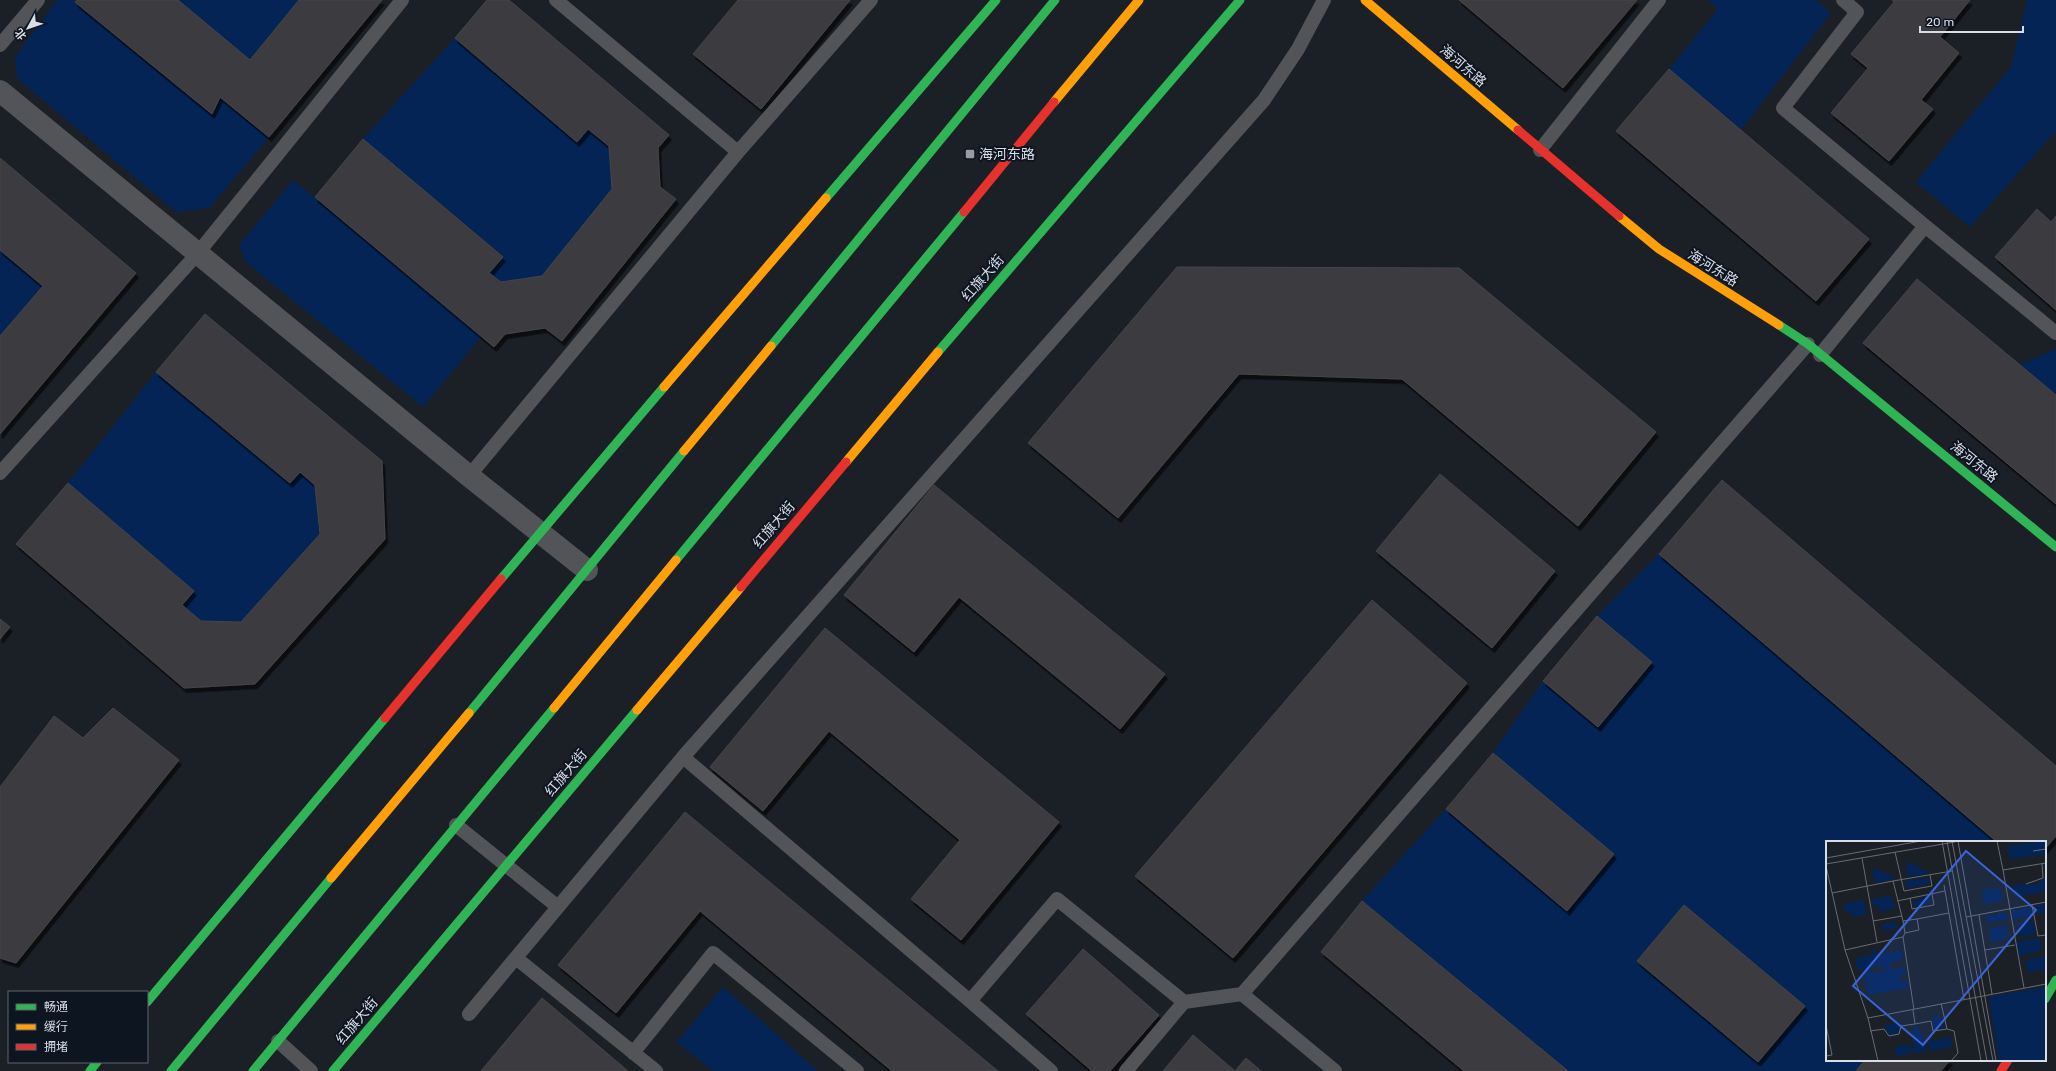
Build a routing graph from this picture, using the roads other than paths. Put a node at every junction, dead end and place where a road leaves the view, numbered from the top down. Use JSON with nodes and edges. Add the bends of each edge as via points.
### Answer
{"nodes":[{"id":1,"x":38,"y":0,"type":"edge"},
{"id":2,"x":402,"y":0,"type":"edge"},
{"id":3,"x":556,"y":0,"type":"edge"},
{"id":4,"x":871,"y":0,"type":"edge"},
{"id":5,"x":996,"y":0,"type":"edge"},
{"id":6,"x":1055,"y":0,"type":"edge"},
{"id":7,"x":1139,"y":0,"type":"edge"},
{"id":8,"x":1240,"y":0,"type":"edge"},
{"id":9,"x":1324,"y":0,"type":"edge"},
{"id":10,"x":1365,"y":0,"type":"edge"},
{"id":11,"x":1659,"y":0,"type":"edge"},
{"id":12,"x":1843,"y":0,"type":"edge"},
{"id":13,"x":0,"y":45,"type":"edge"},
{"id":14,"x":0,"y":91,"type":"edge"},
{"id":15,"x":1540,"y":150,"type":"junction"},
{"id":16,"x":738,"y":152,"type":"junction"},
{"id":17,"x":1925,"y":226,"type":"junction"},
{"id":18,"x":198,"y":253,"type":"junction"},
{"id":19,"x":2056,"y":333,"type":"edge"},
{"id":20,"x":1808,"y":344,"type":"junction"},
{"id":21,"x":1820,"y":355,"type":"junction"},
{"id":22,"x":0,"y":473,"type":"edge"},
{"id":23,"x":469,"y":476,"type":"junction"},
{"id":24,"x":539,"y":533,"type":"junction"},
{"id":25,"x":2056,"y":547,"type":"edge"},
{"id":26,"x":587,"y":570,"type":"junction"},
{"id":27,"x":683,"y":757,"type":"junction"},
{"id":28,"x":456,"y":825,"type":"junction"},
{"id":29,"x":506,"y":865,"type":"junction"},
{"id":30,"x":558,"y":907,"type":"junction"},
{"id":31,"x":516,"y":958,"type":"junction"},
{"id":32,"x":2056,"y":980,"type":"edge"},
{"id":33,"x":1242,"y":994,"type":"junction"},
{"id":34,"x":2046,"y":997,"type":"edge"},
{"id":35,"x":148,"y":1001,"type":"edge"},
{"id":36,"x":970,"y":1001,"type":"junction"},
{"id":37,"x":1184,"y":1002,"type":"junction"},
{"id":38,"x":469,"y":1014,"type":"dead end"},
{"id":39,"x":278,"y":1041,"type":"junction"},
{"id":40,"x":633,"y":1053,"type":"junction"},
{"id":41,"x":2007,"y":1061,"type":"edge"},
{"id":42,"x":96,"y":1063,"type":"edge"},
{"id":43,"x":90,"y":1071,"type":"edge"},
{"id":44,"x":171,"y":1071,"type":"edge"},
{"id":45,"x":252,"y":1071,"type":"edge"},
{"id":46,"x":311,"y":1071,"type":"edge"},
{"id":47,"x":333,"y":1071,"type":"edge"},
{"id":48,"x":656,"y":1071,"type":"edge"},
{"id":49,"x":857,"y":1071,"type":"edge"},
{"id":50,"x":1051,"y":1071,"type":"edge"},
{"id":51,"x":1126,"y":1071,"type":"edge"},
{"id":52,"x":1335,"y":1071,"type":"edge"},
{"id":53,"x":2001,"y":1071,"type":"edge"}],
"edges":[{"from":1,"to":13,"type":"lane"},
{"from":2,"to":18,"type":"lane"},
{"from":3,"to":16,"type":"lane"},
{"from":4,"to":16,"type":"lane"},
{"from":5,"to":24,"type":"main road"},
{"from":6,"to":26,"type":"main road"},
{"from":7,"to":28,"type":"main road"},
{"from":8,"to":29,"type":"main road","name":"红旗大街","via":[[961,325]]},
{"from":9,"to":27,"type":"lane","via":[[1298,49],[1264,100]]},
{"from":10,"to":15,"type":"main road","name":"海河东路"},
{"from":11,"to":15,"type":"lane"},
{"from":12,"to":17,"type":"lane","via":[[1857,12],[1783,108]]},
{"from":14,"to":18,"type":"street"},
{"from":15,"to":20,"type":"main road","name":"海河东路","via":[[1659,250]]},
{"from":16,"to":23,"type":"lane"},
{"from":17,"to":19,"type":"lane"},
{"from":17,"to":21,"type":"lane"},
{"from":18,"to":22,"type":"lane"},
{"from":18,"to":23,"type":"street"},
{"from":20,"to":21,"type":"main road","name":"海河东路"},
{"from":20,"to":33,"type":"lane"},
{"from":21,"to":25,"type":"main road","name":"海河东路"},
{"from":23,"to":24,"type":"street"},
{"from":24,"to":26,"type":"street"},
{"from":24,"to":35,"type":"main road"},
{"from":26,"to":44,"type":"main road"},
{"from":27,"to":30,"type":"lane"},
{"from":27,"to":36,"type":"lane"},
{"from":28,"to":29,"type":"lane"},
{"from":28,"to":39,"type":"main road"},
{"from":29,"to":30,"type":"lane"},
{"from":29,"to":47,"type":"main road","name":"红旗大街"},
{"from":30,"to":31,"type":"lane"},
{"from":31,"to":38,"type":"lane"},
{"from":31,"to":40,"type":"lane"},
{"from":32,"to":34,"type":"main road"},
{"from":33,"to":37,"type":"lane"},
{"from":33,"to":52,"type":"lane"},
{"from":36,"to":37,"type":"lane","via":[[1057,899]]},
{"from":36,"to":50,"type":"lane"},
{"from":37,"to":51,"type":"lane"},
{"from":39,"to":45,"type":"main road"},
{"from":39,"to":46,"type":"lane"},
{"from":40,"to":48,"type":"lane"},
{"from":40,"to":49,"type":"lane","via":[[713,953]]},
{"from":41,"to":53,"type":"main road"},
{"from":42,"to":43,"type":"main road"}]}
